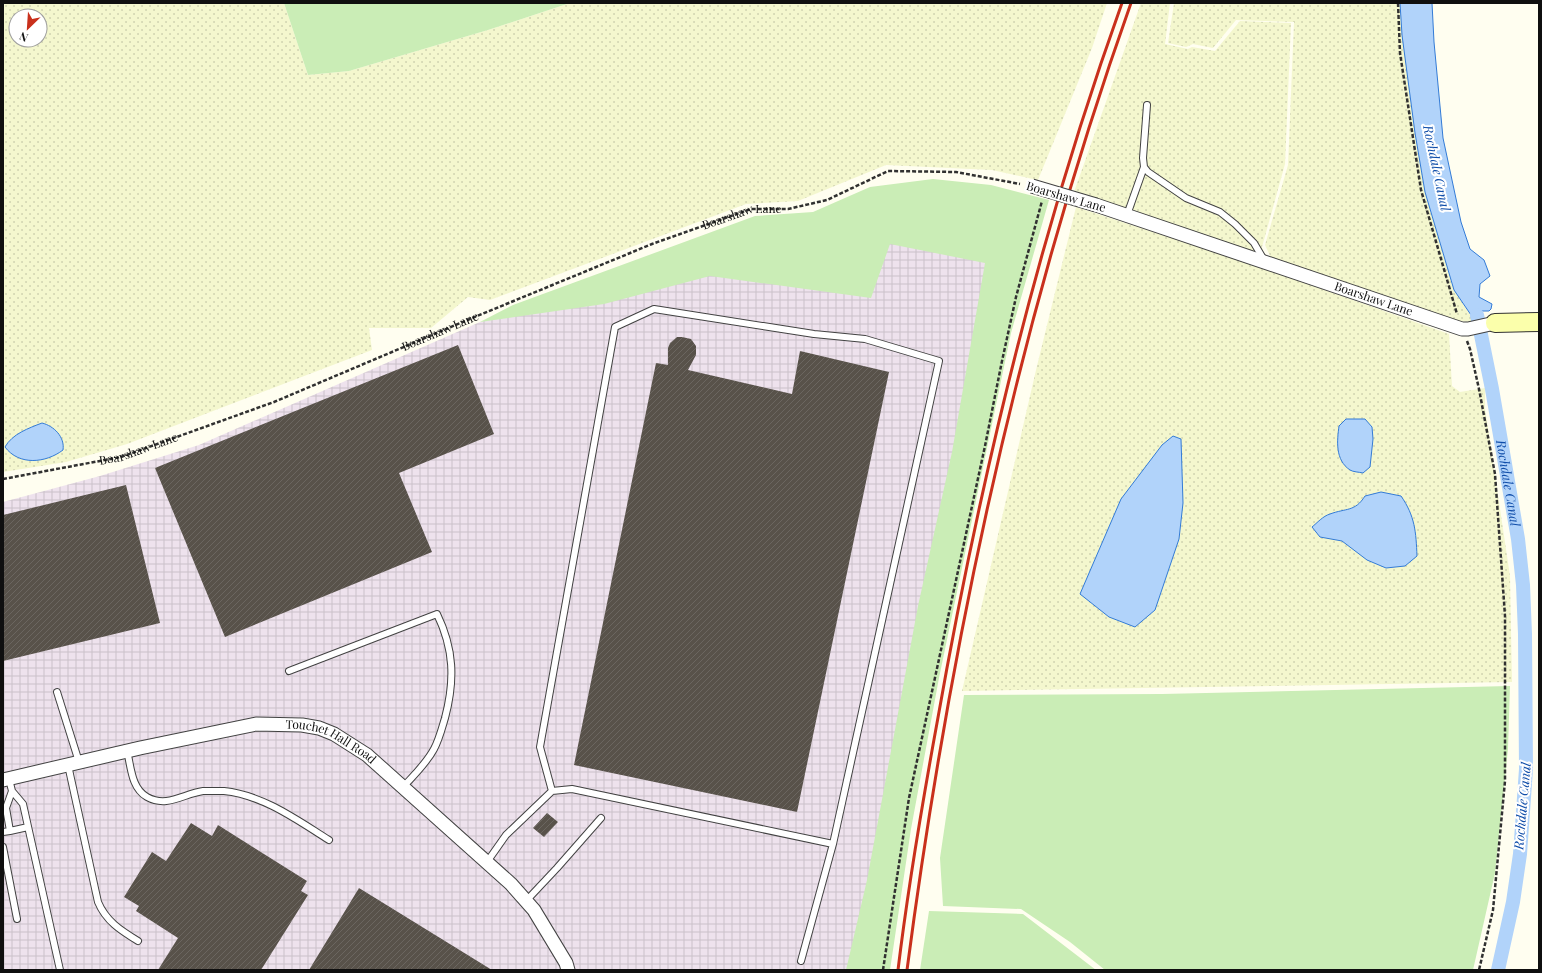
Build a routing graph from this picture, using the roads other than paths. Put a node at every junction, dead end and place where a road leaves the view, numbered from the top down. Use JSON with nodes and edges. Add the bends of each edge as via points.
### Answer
{"nodes":[{"id":1,"x":1147,"y":105,"type":"dead end"},
{"id":2,"x":1144,"y":166,"type":"junction"},
{"id":3,"x":1032,"y":186,"type":"road end"},
{"id":4,"x":1127,"y":215,"type":"junction"},
{"id":5,"x":1265,"y":261,"type":"junction"},
{"id":6,"x":1494,"y":322,"type":"joint"},
{"id":7,"x":1539,"y":322,"type":"edge"},
{"id":8,"x":288,"y":671,"type":"dead end"},
{"id":9,"x":57,"y":692,"type":"dead end"},
{"id":10,"x":127,"y":751,"type":"junction"},
{"id":11,"x":74,"y":764,"type":"junction"},
{"id":12,"x":8,"y":783,"type":"edge"},
{"id":13,"x":403,"y":787,"type":"junction"},
{"id":14,"x":552,"y":791,"type":"junction"},
{"id":15,"x":601,"y":818,"type":"dead end"},
{"id":16,"x":28,"y":827,"type":"junction"},
{"id":17,"x":6,"y":831,"type":"edge"},
{"id":18,"x":329,"y":840,"type":"dead end"},
{"id":19,"x":833,"y":844,"type":"junction"},
{"id":20,"x":3,"y":847,"type":"edge"},
{"id":21,"x":487,"y":862,"type":"junction"},
{"id":22,"x":526,"y":901,"type":"junction"},
{"id":23,"x":17,"y":919,"type":"dead end"},
{"id":24,"x":138,"y":941,"type":"dead end"},
{"id":25,"x":801,"y":960,"type":"dead end"},
{"id":26,"x":60,"y":970,"type":"edge"},
{"id":27,"x":568,"y":970,"type":"edge"}],
"edges":[{"from":1,"to":2,"type":"lane"},
{"from":2,"to":4,"type":"lane"},
{"from":2,"to":5,"type":"lane","via":[[1148,172],[1186,198],[1220,212],[1254,243]]},
{"from":3,"to":4,"type":"street","name":"Boarshaw Lane","bridge":true},
{"from":4,"to":5,"type":"street","name":"Boarshaw Lane"},
{"from":5,"to":6,"type":"street","name":"Boarshaw Lane","via":[[1465,329]]},
{"from":6,"to":7,"type":"street"},
{"from":8,"to":13,"type":"lane","via":[[437,614],[445,632],[451,662],[449,705],[434,749]]},
{"from":9,"to":11,"type":"lane"},
{"from":10,"to":11,"type":"street","name":"Touchet Hall Road"},
{"from":10,"to":13,"type":"street","name":"Touchet Hall Road","via":[[256,724],[302,725],[329,732],[350,744],[384,768]]},
{"from":10,"to":18,"type":"lane","via":[[135,786],[148,798],[167,802],[202,792],[242,795],[289,815]]},
{"from":11,"to":12,"type":"street","name":"Touchet Hall Road"},
{"from":11,"to":24,"type":"lane","via":[[98,902],[112,923]]},
{"from":12,"to":16,"type":"lane","via":[[23,804]]},
{"from":12,"to":17,"type":"lane"},
{"from":13,"to":21,"type":"street","name":"Touchet Hall Road"},
{"from":14,"to":19,"type":"lane","via":[[572,789]]},
{"from":14,"to":19,"type":"lane","via":[[540,747],[615,327],[654,309],[814,334],[865,339],[939,361]]},
{"from":14,"to":21,"type":"lane","via":[[506,835]]},
{"from":15,"to":22,"type":"lane"},
{"from":16,"to":17,"type":"lane"},
{"from":16,"to":26,"type":"lane"},
{"from":19,"to":25,"type":"lane"},
{"from":20,"to":23,"type":"lane"},
{"from":21,"to":22,"type":"street","name":"Touchet Hall Road"},
{"from":22,"to":27,"type":"street","name":"Touchet Hall Road","via":[[550,934]]}]}
